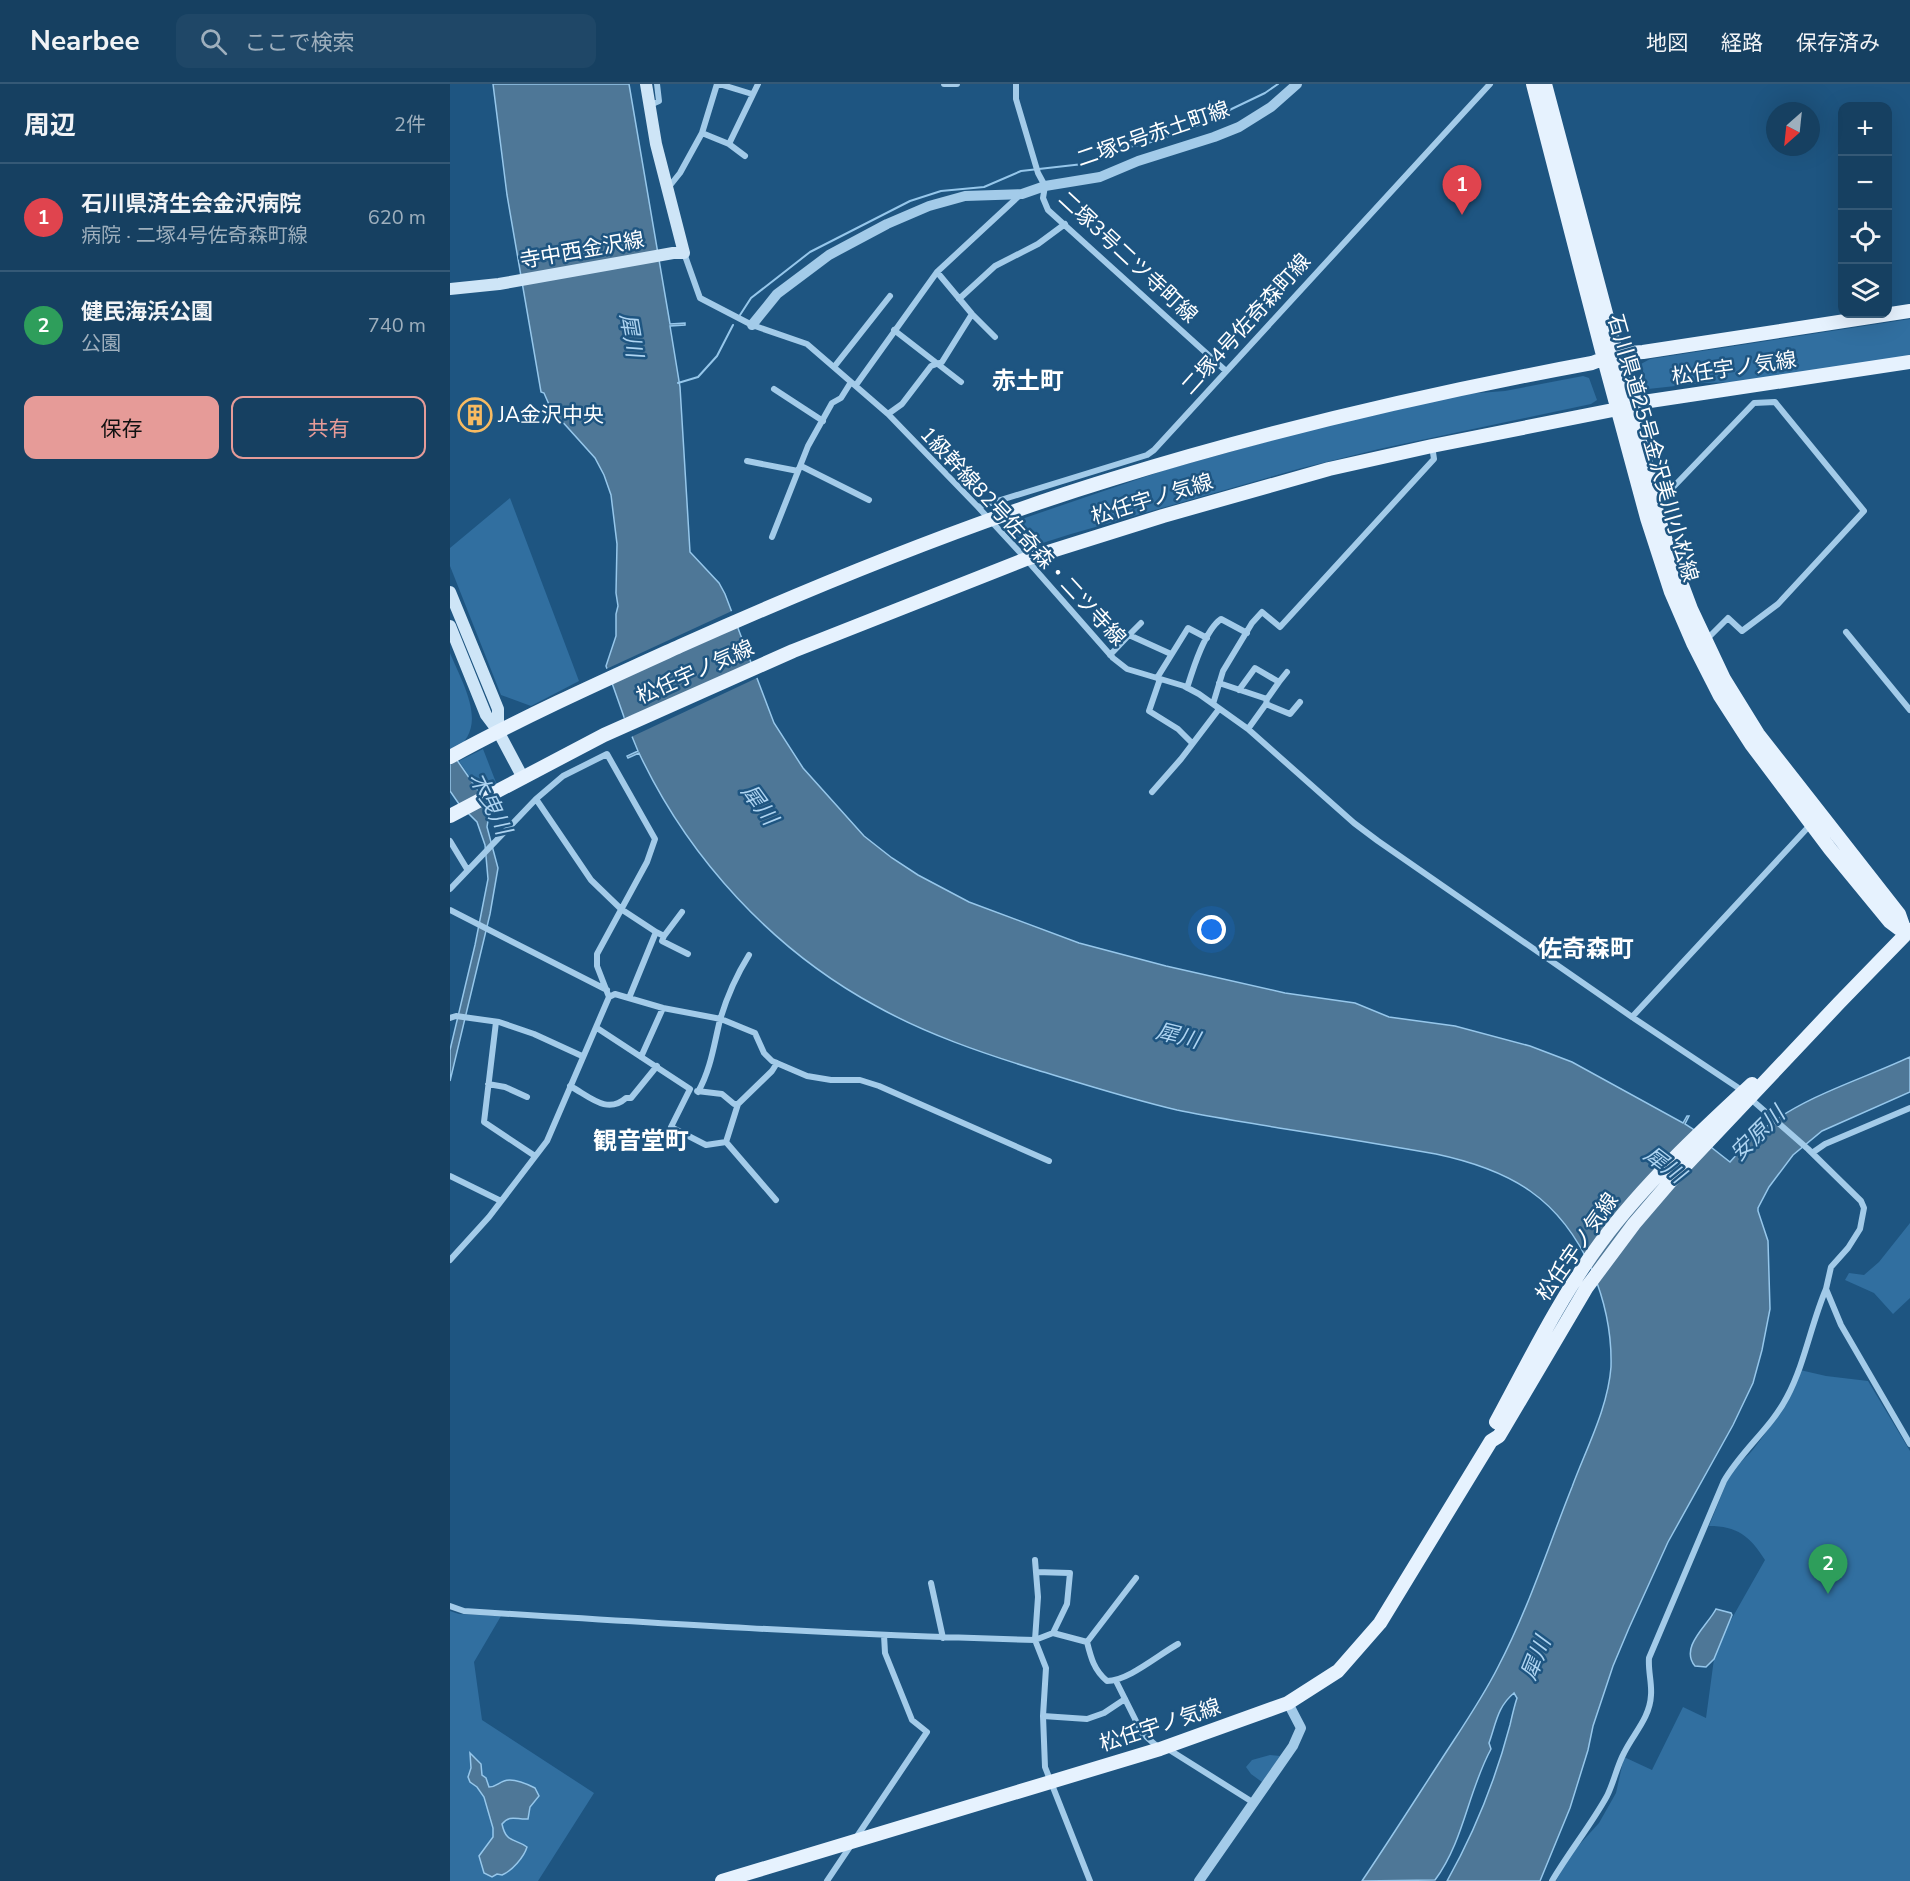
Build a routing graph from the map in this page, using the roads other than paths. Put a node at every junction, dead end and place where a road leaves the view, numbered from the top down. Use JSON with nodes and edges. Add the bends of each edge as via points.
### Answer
{"nodes":[{"id":1,"x":646,"y":84,"type":"edge"},
{"id":2,"x":657,"y":84,"type":"edge"},
{"id":3,"x":718,"y":84,"type":"edge"},
{"id":4,"x":758,"y":84,"type":"edge"},
{"id":5,"x":944,"y":84,"type":"edge"},
{"id":6,"x":957,"y":84,"type":"edge"},
{"id":7,"x":1016,"y":84,"type":"edge"},
{"id":8,"x":1297,"y":84,"type":"edge"},
{"id":9,"x":1490,"y":84,"type":"edge"},
{"id":10,"x":1533,"y":84,"type":"edge"},
{"id":11,"x":1545,"y":84,"type":"edge"},
{"id":12,"x":752,"y":94,"type":"junction"},
{"id":13,"x":650,"y":105,"type":"junction"},
{"id":14,"x":702,"y":133,"type":"junction"},
{"id":15,"x":729,"y":144,"type":"junction"},
{"id":16,"x":745,"y":156,"type":"dead end"},
{"id":17,"x":1045,"y":186,"type":"junction"},
{"id":18,"x":667,"y":189,"type":"junction"},
{"id":19,"x":1022,"y":194,"type":"junction"},
{"id":20,"x":1065,"y":224,"type":"junction"},
{"id":21,"x":679,"y":253,"type":"junction"},
{"id":22,"x":937,"y":272,"type":"junction"},
{"id":23,"x":450,"y":290,"type":"edge"},
{"id":24,"x":890,"y":296,"type":"dead end"},
{"id":25,"x":959,"y":298,"type":"junction"},
{"id":26,"x":1910,"y":311,"type":"edge"},
{"id":27,"x":972,"y":314,"type":"junction"},
{"id":28,"x":752,"y":325,"type":"junction"},
{"id":29,"x":894,"y":330,"type":"junction"},
{"id":30,"x":994,"y":337,"type":"dead end"},
{"id":31,"x":1610,"y":357,"type":"junction"},
{"id":32,"x":1910,"y":362,"type":"edge"},
{"id":33,"x":937,"y":363,"type":"junction"},
{"id":34,"x":834,"y":367,"type":"junction"},
{"id":35,"x":1226,"y":370,"type":"junction"},
{"id":36,"x":961,"y":382,"type":"dead end"},
{"id":37,"x":854,"y":384,"type":"junction"},
{"id":38,"x":774,"y":389,"type":"dead end"},
{"id":39,"x":1624,"y":406,"type":"junction"},
{"id":40,"x":888,"y":414,"type":"junction"},
{"id":41,"x":823,"y":421,"type":"junction"},
{"id":42,"x":1432,"y":446,"type":"junction"},
{"id":43,"x":1154,"y":450,"type":"junction"},
{"id":44,"x":747,"y":460,"type":"dead end"},
{"id":45,"x":1152,"y":467,"type":"junction"},
{"id":46,"x":799,"y":468,"type":"junction"},
{"id":47,"x":869,"y":500,"type":"dead end"},
{"id":48,"x":1656,"y":506,"type":"junction"},
{"id":49,"x":978,"y":507,"type":"junction"},
{"id":50,"x":990,"y":520,"type":"junction"},
{"id":51,"x":772,"y":537,"type":"dead end"},
{"id":52,"x":1026,"y":559,"type":"junction"},
{"id":53,"x":450,"y":592,"type":"edge"},
{"id":54,"x":1141,"y":623,"type":"dead end"},
{"id":55,"x":450,"y":626,"type":"edge"},
{"id":56,"x":1846,"y":632,"type":"dead end"},
{"id":57,"x":1246,"y":633,"type":"junction"},
{"id":58,"x":1130,"y":635,"type":"junction"},
{"id":59,"x":1207,"y":638,"type":"junction"},
{"id":60,"x":1705,"y":641,"type":"junction"},
{"id":61,"x":1171,"y":654,"type":"junction"},
{"id":62,"x":1110,"y":655,"type":"junction"},
{"id":63,"x":1287,"y":672,"type":"dead end"},
{"id":64,"x":1158,"y":679,"type":"junction"},
{"id":65,"x":1280,"y":682,"type":"junction"},
{"id":66,"x":1219,"y":683,"type":"junction"},
{"id":67,"x":1187,"y":688,"type":"junction"},
{"id":68,"x":1239,"y":690,"type":"junction"},
{"id":69,"x":1266,"y":702,"type":"junction"},
{"id":70,"x":1300,"y":702,"type":"dead end"},
{"id":71,"x":1213,"y":704,"type":"junction"},
{"id":72,"x":1219,"y":709,"type":"junction"},
{"id":73,"x":1910,"y":710,"type":"edge"},
{"id":74,"x":1248,"y":729,"type":"junction"},
{"id":75,"x":498,"y":731,"type":"junction"},
{"id":76,"x":1192,"y":743,"type":"junction"},
{"id":77,"x":453,"y":756,"type":"edge"},
{"id":78,"x":523,"y":778,"type":"junction"},
{"id":79,"x":1152,"y":792,"type":"dead end"},
{"id":80,"x":536,"y":799,"type":"junction"},
{"id":81,"x":455,"y":813,"type":"edge"},
{"id":82,"x":1812,"y":823,"type":"junction"},
{"id":83,"x":450,"y":841,"type":"edge"},
{"id":84,"x":467,"y":869,"type":"junction"},
{"id":85,"x":450,"y":889,"type":"edge"},
{"id":86,"x":621,"y":909,"type":"junction"},
{"id":87,"x":450,"y":910,"type":"edge"},
{"id":88,"x":682,"y":912,"type":"dead end"},
{"id":89,"x":656,"y":932,"type":"junction"},
{"id":90,"x":1909,"y":934,"type":"edge"},
{"id":91,"x":664,"y":936,"type":"junction"},
{"id":92,"x":688,"y":954,"type":"dead end"},
{"id":93,"x":749,"y":955,"type":"dead end"},
{"id":94,"x":608,"y":994,"type":"junction"},
{"id":95,"x":629,"y":998,"type":"junction"},
{"id":96,"x":663,"y":1008,"type":"junction"},
{"id":97,"x":453,"y":1017,"type":"edge"},
{"id":98,"x":1632,"y":1017,"type":"junction"},
{"id":99,"x":721,"y":1019,"type":"junction"},
{"id":100,"x":496,"y":1022,"type":"junction"},
{"id":101,"x":597,"y":1028,"type":"junction"},
{"id":102,"x":582,"y":1056,"type":"junction"},
{"id":103,"x":641,"y":1057,"type":"junction"},
{"id":104,"x":777,"y":1063,"type":"junction"},
{"id":105,"x":657,"y":1066,"type":"junction"},
{"id":106,"x":488,"y":1084,"type":"junction"},
{"id":107,"x":570,"y":1086,"type":"junction"},
{"id":108,"x":690,"y":1089,"type":"junction"},
{"id":109,"x":698,"y":1092,"type":"junction"},
{"id":110,"x":1746,"y":1096,"type":"junction"},
{"id":111,"x":527,"y":1097,"type":"dead end"},
{"id":112,"x":738,"y":1104,"type":"junction"},
{"id":113,"x":1910,"y":1108,"type":"edge"},
{"id":114,"x":1715,"y":1126,"type":"junction"},
{"id":115,"x":726,"y":1142,"type":"junction"},
{"id":116,"x":1810,"y":1151,"type":"junction"},
{"id":117,"x":535,"y":1156,"type":"junction"},
{"id":118,"x":1049,"y":1161,"type":"dead end"},
{"id":119,"x":450,"y":1176,"type":"edge"},
{"id":120,"x":776,"y":1200,"type":"dead end"},
{"id":121,"x":501,"y":1201,"type":"junction"},
{"id":122,"x":450,"y":1260,"type":"edge"},
{"id":123,"x":1826,"y":1289,"type":"junction"},
{"id":124,"x":1491,"y":1441,"type":"junction"},
{"id":125,"x":1910,"y":1444,"type":"edge"},
{"id":126,"x":1035,"y":1560,"type":"dead end"},
{"id":127,"x":1036,"y":1572,"type":"junction"},
{"id":128,"x":1136,"y":1578,"type":"dead end"},
{"id":129,"x":931,"y":1582,"type":"dead end"},
{"id":130,"x":450,"y":1606,"type":"edge"},
{"id":131,"x":1053,"y":1633,"type":"junction"},
{"id":132,"x":884,"y":1635,"type":"junction"},
{"id":133,"x":943,"y":1638,"type":"junction"},
{"id":134,"x":1035,"y":1640,"type":"junction"},
{"id":135,"x":1088,"y":1642,"type":"junction"},
{"id":136,"x":1178,"y":1644,"type":"dead end"},
{"id":137,"x":1116,"y":1681,"type":"junction"},
{"id":138,"x":1125,"y":1700,"type":"junction"},
{"id":139,"x":1288,"y":1703,"type":"junction"},
{"id":140,"x":1043,"y":1716,"type":"junction"},
{"id":141,"x":1162,"y":1748,"type":"junction"},
{"id":142,"x":1050,"y":1781,"type":"junction"},
{"id":143,"x":1254,"y":1803,"type":"junction"},
{"id":144,"x":853,"y":1841,"type":"junction"},
{"id":145,"x":722,"y":1881,"type":"edge"},
{"id":146,"x":827,"y":1881,"type":"edge"},
{"id":147,"x":1090,"y":1881,"type":"edge"},
{"id":148,"x":1199,"y":1881,"type":"edge"},
{"id":149,"x":1552,"y":1881,"type":"edge"}],
"edges":[{"from":1,"to":13,"type":"main road"},
{"from":2,"to":13,"type":"street","via":[[659,101]]},
{"from":3,"to":12,"type":"street"},
{"from":3,"to":14,"type":"street"},
{"from":4,"to":12,"type":"street"},
{"from":5,"to":6,"type":"street"},
{"from":7,"to":17,"type":"street","name":"二塚3号二ツ寺町線","via":[[1016,99]]},
{"from":8,"to":17,"type":"street","name":"二塚5号赤土町線","via":[[1239,127],[1100,177]]},
{"from":9,"to":35,"type":"street","name":"二塚4号佐奇森町線"},
{"from":10,"to":31,"type":"main road","name":"石川県道25号金沢美川小松線"},
{"from":11,"to":31,"type":"main road","name":"石川県道25号金沢美川小松線"},
{"from":12,"to":15,"type":"street"},
{"from":13,"to":18,"type":"main road"},
{"from":14,"to":15,"type":"street"},
{"from":14,"to":18,"type":"street"},
{"from":15,"to":16,"type":"street"},
{"from":17,"to":19,"type":"street","name":"二塚5号赤土町線"},
{"from":17,"to":20,"type":"street","name":"二塚3号二ツ寺町線","via":[[1043,198],[1048,210]]},
{"from":18,"to":21,"type":"main road"},
{"from":19,"to":22,"type":"street"},
{"from":19,"to":28,"type":"street","name":"二塚5号赤土町線","via":[[965,196],[887,224],[829,255],[777,294]]},
{"from":20,"to":25,"type":"street","via":[[1038,244],[995,266]]},
{"from":20,"to":35,"type":"street","name":"二塚3号二ツ寺町線"},
{"from":21,"to":23,"type":"main road","name":"寺中西金沢線"},
{"from":21,"to":28,"type":"street","name":"1級幹線82号佐奇森・二ツ寺線","via":[[700,298]]},
{"from":22,"to":25,"type":"street"},
{"from":22,"to":29,"type":"street"},
{"from":24,"to":34,"type":"street"},
{"from":25,"to":27,"type":"street"},
{"from":26,"to":31,"type":"main road","name":"松任宇ノ気線"},
{"from":27,"to":30,"type":"street"},
{"from":27,"to":33,"type":"street","via":[[942,362]]},
{"from":28,"to":34,"type":"street","name":"1級幹線82号佐奇森・二ツ寺線","via":[[807,344]]},
{"from":29,"to":33,"type":"street"},
{"from":29,"to":37,"type":"street"},
{"from":31,"to":39,"type":"main road","name":"石川県道25号金沢美川小松線"},
{"from":31,"to":45,"type":"main road","name":"松任宇ノ気線","via":[[1378,406]]},
{"from":32,"to":39,"type":"main road","name":"松任宇ノ気線"},
{"from":33,"to":36,"type":"street"},
{"from":33,"to":40,"type":"street","via":[[903,404]]},
{"from":34,"to":37,"type":"street","name":"1級幹線82号佐奇森・二ツ寺線"},
{"from":35,"to":43,"type":"street","name":"二塚4号佐奇森町線"},
{"from":37,"to":40,"type":"street","name":"1級幹線82号佐奇森・二ツ寺線"},
{"from":37,"to":41,"type":"street","via":[[832,404]]},
{"from":38,"to":41,"type":"street"},
{"from":39,"to":42,"type":"main road","name":"松任宇ノ気線"},
{"from":39,"to":48,"type":"main road","name":"石川県道25号金沢美川小松線"},
{"from":39,"to":82,"type":"main road","name":"石川県道25号金沢美川小松線","via":[[1654,540],[1693,643],[1740,728]]},
{"from":40,"to":49,"type":"street","name":"1級幹線82号佐奇森・二ツ寺線"},
{"from":41,"to":46,"type":"street"},
{"from":42,"to":52,"type":"main road","name":"松任宇ノ気線","via":[[1329,469]]},
{"from":42,"to":57,"type":"street","via":[[1434,459],[1280,627],[1262,612]]},
{"from":43,"to":45,"type":"street"},
{"from":43,"to":49,"type":"street","name":"二塚4号佐奇森町線"},
{"from":44,"to":46,"type":"street"},
{"from":45,"to":50,"type":"main road","name":"松任宇ノ気線"},
{"from":46,"to":47,"type":"street"},
{"from":46,"to":51,"type":"street"},
{"from":48,"to":60,"type":"main road","name":"石川県道25号金沢美川小松線"},
{"from":48,"to":60,"type":"street","via":[[1754,403],[1775,402],[1864,511],[1778,604],[1742,631],[1728,618]]},
{"from":49,"to":50,"type":"street","name":"1級幹線82号佐奇森・二ツ寺線"},
{"from":50,"to":52,"type":"street","name":"1級幹線82号佐奇森・二ツ寺線"},
{"from":50,"to":75,"type":"main road","name":"松任宇ノ気線","via":[[777,602]]},
{"from":52,"to":62,"type":"street","name":"1級幹線82号佐奇森・二ツ寺線"},
{"from":52,"to":78,"type":"main road","name":"松任宇ノ気線","via":[[793,651],[604,735]]},
{"from":53,"to":75,"type":"main road","via":[[498,709]]},
{"from":54,"to":58,"type":"street"},
{"from":55,"to":75,"type":"main road","via":[[486,715]]},
{"from":56,"to":73,"type":"street"},
{"from":57,"to":59,"type":"street","via":[[1221,619]]},
{"from":57,"to":66,"type":"street"},
{"from":58,"to":61,"type":"street"},
{"from":58,"to":62,"type":"street"},
{"from":59,"to":61,"type":"street","via":[[1188,628]]},
{"from":59,"to":67,"type":"street"},
{"from":60,"to":90,"type":"main road","name":"石川県道25号金沢美川小松線","via":[[1758,734],[1899,914]]},
{"from":61,"to":64,"type":"street"},
{"from":62,"to":64,"type":"street","name":"1級幹線82号佐奇森・二ツ寺線","via":[[1127,669]]},
{"from":63,"to":65,"type":"street"},
{"from":64,"to":67,"type":"street","name":"1級幹線82号佐奇森・二ツ寺線"},
{"from":64,"to":76,"type":"street","via":[[1149,711]]},
{"from":65,"to":68,"type":"street","via":[[1255,668]]},
{"from":65,"to":69,"type":"street"},
{"from":66,"to":68,"type":"street"},
{"from":66,"to":71,"type":"street"},
{"from":67,"to":71,"type":"street","name":"1級幹線82号佐奇森・二ツ寺線"},
{"from":68,"to":69,"type":"street"},
{"from":69,"to":70,"type":"street","via":[[1290,714]]},
{"from":69,"to":74,"type":"street"},
{"from":71,"to":72,"type":"street","name":"1級幹線82号佐奇森・二ツ寺線"},
{"from":72,"to":74,"type":"street","name":"1級幹線82号佐奇森・二ツ寺線"},
{"from":72,"to":76,"type":"street"},
{"from":74,"to":98,"type":"street","name":"1級幹線82号佐奇森・二ツ寺線","via":[[1378,842]]},
{"from":75,"to":77,"type":"main road","name":"松任宇ノ気線"},
{"from":75,"to":78,"type":"main road"},
{"from":76,"to":79,"type":"street"},
{"from":78,"to":81,"type":"main road","name":"松任宇ノ気線"},
{"from":80,"to":84,"type":"street"},
{"from":80,"to":86,"type":"street","via":[[591,880]]},
{"from":80,"to":86,"type":"street","via":[[563,776],[607,754],[655,839]]},
{"from":82,"to":90,"type":"main road","name":"石川県道25号金沢美川小松線","via":[[1890,922]]},
{"from":82,"to":98,"type":"street"},
{"from":83,"to":84,"type":"street"},
{"from":84,"to":85,"type":"street"},
{"from":86,"to":89,"type":"street"},
{"from":86,"to":94,"type":"street","via":[[597,954],[597,966]]},
{"from":87,"to":94,"type":"street"},
{"from":88,"to":91,"type":"street"},
{"from":89,"to":91,"type":"street"},
{"from":89,"to":95,"type":"street"},
{"from":90,"to":110,"type":"main road","name":"松任宇ノ気線"},
{"from":91,"to":92,"type":"street","via":[[662,941]]},
{"from":93,"to":99,"type":"street","via":[[736,975]]},
{"from":94,"to":95,"type":"street"},
{"from":94,"to":101,"type":"street"},
{"from":95,"to":96,"type":"street"},
{"from":96,"to":99,"type":"street"},
{"from":96,"to":103,"type":"street"},
{"from":97,"to":100,"type":"street"},
{"from":98,"to":110,"type":"street","name":"1級幹線82号佐奇森・二ツ寺線"},
{"from":99,"to":104,"type":"street","via":[[755,1033],[764,1053]]},
{"from":99,"to":109,"type":"street","via":[[707,1077]]},
{"from":100,"to":102,"type":"street"},
{"from":100,"to":106,"type":"street"},
{"from":101,"to":102,"type":"street"},
{"from":101,"to":103,"type":"street"},
{"from":102,"to":107,"type":"street"},
{"from":103,"to":105,"type":"street"},
{"from":104,"to":112,"type":"street"},
{"from":104,"to":118,"type":"street","via":[[807,1076],[860,1080],[879,1086]]},
{"from":105,"to":107,"type":"street","via":[[631,1098],[619,1104],[604,1105]]},
{"from":105,"to":108,"type":"street"},
{"from":106,"to":111,"type":"street"},
{"from":106,"to":117,"type":"street","via":[[484,1122]]},
{"from":107,"to":117,"type":"street","via":[[547,1141]]},
{"from":108,"to":109,"type":"street"},
{"from":108,"to":115,"type":"street","via":[[671,1127],[706,1145]]},
{"from":109,"to":112,"type":"street","via":[[722,1094]]},
{"from":110,"to":114,"type":"main road","name":"松任宇ノ気線"},
{"from":110,"to":116,"type":"street","name":"1級幹線82号佐奇森・二ツ寺線"},
{"from":112,"to":115,"type":"street"},
{"from":113,"to":116,"type":"street"},
{"from":114,"to":124,"type":"main road","name":"松任宇ノ気線","via":[[1587,1287],[1498,1436]]},
{"from":114,"to":124,"type":"main road","name":"松任宇ノ気線","via":[[1649,1186],[1611,1229],[1556,1313],[1491,1432]]},
{"from":115,"to":120,"type":"street"},
{"from":116,"to":123,"type":"street","name":"1級幹線82号佐奇森・二ツ寺線","via":[[1864,1208],[1860,1229],[1831,1267]]},
{"from":117,"to":121,"type":"street"},
{"from":119,"to":121,"type":"street"},
{"from":121,"to":122,"type":"street"},
{"from":123,"to":125,"type":"street","via":[[1842,1325]]},
{"from":123,"to":149,"type":"street","via":[[1787,1398],[1724,1481],[1649,1658],[1651,1695],[1647,1712],[1624,1752],[1607,1795]]},
{"from":124,"to":139,"type":"main road","name":"松任宇ノ気線","via":[[1380,1623],[1338,1671]]},
{"from":126,"to":127,"type":"street"},
{"from":127,"to":131,"type":"street","via":[[1070,1573],[1067,1604]]},
{"from":127,"to":134,"type":"street"},
{"from":128,"to":135,"type":"street"},
{"from":129,"to":133,"type":"street"},
{"from":130,"to":132,"type":"street","via":[[464,1611]]},
{"from":131,"to":134,"type":"street"},
{"from":131,"to":135,"type":"street"},
{"from":132,"to":133,"type":"street"},
{"from":132,"to":144,"type":"street","via":[[885,1653],[912,1720],[927,1732]]},
{"from":133,"to":134,"type":"street"},
{"from":134,"to":140,"type":"street","via":[[1046,1668]]},
{"from":135,"to":137,"type":"street","via":[[1100,1675],[1107,1681]]},
{"from":136,"to":137,"type":"street"},
{"from":137,"to":138,"type":"street"},
{"from":138,"to":140,"type":"street","via":[[1087,1719]]},
{"from":138,"to":141,"type":"street","via":[[1142,1733]]},
{"from":139,"to":141,"type":"main road","name":"松任宇ノ気線"},
{"from":139,"to":143,"type":"street","via":[[1301,1728]]},
{"from":140,"to":142,"type":"street","via":[[1045,1767]]},
{"from":141,"to":142,"type":"main road","name":"松任宇ノ気線"},
{"from":141,"to":143,"type":"street"},
{"from":142,"to":144,"type":"main road","name":"松任宇ノ気線"},
{"from":142,"to":147,"type":"street"},
{"from":143,"to":148,"type":"street"},
{"from":144,"to":145,"type":"main road","name":"松任宇ノ気線"},
{"from":144,"to":146,"type":"street"}]}
